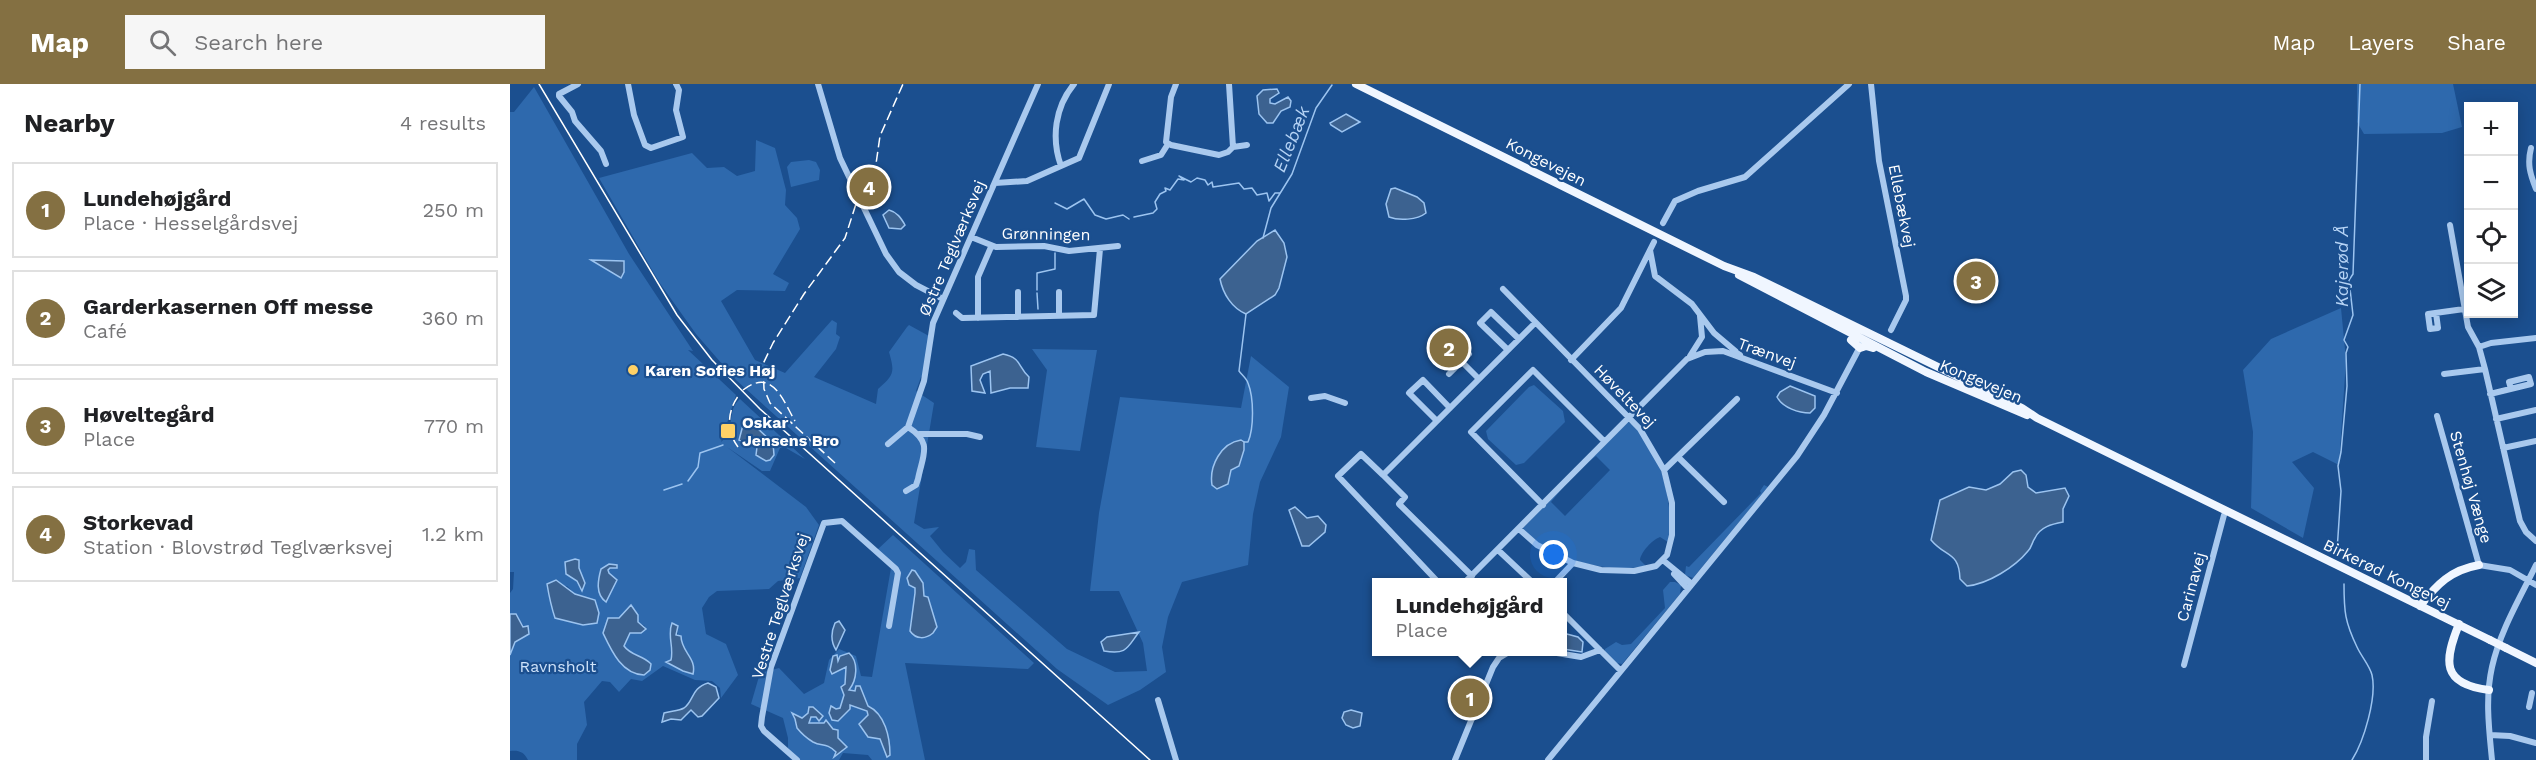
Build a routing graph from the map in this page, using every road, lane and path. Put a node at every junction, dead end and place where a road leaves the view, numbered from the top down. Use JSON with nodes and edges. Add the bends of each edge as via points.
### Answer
{"nodes":[{"id":1,"x":578,"y":84,"type":"edge"},
{"id":2,"x":628,"y":84,"type":"edge"},
{"id":3,"x":676,"y":84,"type":"edge"},
{"id":4,"x":818,"y":84,"type":"edge"},
{"id":5,"x":1038,"y":84,"type":"edge"},
{"id":6,"x":1074,"y":84,"type":"edge"},
{"id":7,"x":1109,"y":84,"type":"edge"},
{"id":8,"x":1176,"y":84,"type":"edge"},
{"id":9,"x":1229,"y":84,"type":"edge"},
{"id":10,"x":1356,"y":84,"type":"edge"},
{"id":11,"x":1849,"y":84,"type":"edge"},
{"id":12,"x":1871,"y":84,"type":"edge"},
{"id":13,"x":1168,"y":144,"type":"junction"},
{"id":14,"x":1247,"y":145,"type":"dead end"},
{"id":15,"x":1233,"y":147,"type":"junction"},
{"id":16,"x":2531,"y":148,"type":"dead end"},
{"id":17,"x":1142,"y":161,"type":"dead end"},
{"id":18,"x":606,"y":164,"type":"dead end"},
{"id":19,"x":1061,"y":166,"type":"junction"},
{"id":20,"x":995,"y":183,"type":"junction"},
{"id":21,"x":2536,"y":189,"type":"edge"},
{"id":22,"x":1663,"y":224,"type":"dead end"},
{"id":23,"x":2450,"y":225,"type":"dead end"},
{"id":24,"x":971,"y":237,"type":"junction"},
{"id":25,"x":1654,"y":242,"type":"dead end"},
{"id":26,"x":1118,"y":246,"type":"dead end"},
{"id":27,"x":991,"y":247,"type":"junction"},
{"id":28,"x":1100,"y":249,"type":"junction"},
{"id":29,"x":1650,"y":250,"type":"junction"},
{"id":30,"x":1724,"y":266,"type":"junction"},
{"id":31,"x":1503,"y":290,"type":"dead end"},
{"id":32,"x":1018,"y":292,"type":"dead end"},
{"id":33,"x":1059,"y":292,"type":"dead end"},
{"id":34,"x":943,"y":299,"type":"junction"},
{"id":35,"x":2464,"y":309,"type":"joint"},
{"id":36,"x":956,"y":313,"type":"dead end"},
{"id":37,"x":2436,"y":313,"type":"dead end"},
{"id":38,"x":1700,"y":315,"type":"junction"},
{"id":39,"x":1059,"y":316,"type":"junction"},
{"id":40,"x":1018,"y":317,"type":"junction"},
{"id":41,"x":978,"y":318,"type":"junction"},
{"id":42,"x":2466,"y":318,"type":"edge"},
{"id":43,"x":1535,"y":323,"type":"junction"},
{"id":44,"x":1849,"y":325,"type":"junction"},
{"id":45,"x":1891,"y":330,"type":"dead end"},
{"id":46,"x":2536,"y":338,"type":"edge"},
{"id":47,"x":1519,"y":339,"type":"junction"},
{"id":48,"x":1462,"y":344,"type":"dead end"},
{"id":49,"x":1862,"y":344,"type":"junction"},
{"id":50,"x":2479,"y":347,"type":"junction"},
{"id":51,"x":1508,"y":350,"type":"junction"},
{"id":52,"x":1453,"y":353,"type":"junction"},
{"id":53,"x":1469,"y":354,"type":"dead end"},
{"id":54,"x":1744,"y":358,"type":"junction"},
{"id":55,"x":1687,"y":359,"type":"junction"},
{"id":56,"x":1570,"y":360,"type":"junction"},
{"id":57,"x":1461,"y":362,"type":"junction"},
{"id":58,"x":1440,"y":365,"type":"dead end"},
{"id":59,"x":2485,"y":369,"type":"junction"},
{"id":60,"x":1449,"y":374,"type":"dead end"},
{"id":61,"x":2444,"y":374,"type":"dead end"},
{"id":62,"x":1958,"y":377,"type":"junction"},
{"id":63,"x":1479,"y":379,"type":"junction"},
{"id":64,"x":2511,"y":389,"type":"dead end"},
{"id":65,"x":1837,"y":393,"type":"junction"},
{"id":66,"x":2490,"y":394,"type":"junction"},
{"id":67,"x":1311,"y":398,"type":"dead end"},
{"id":68,"x":1737,"y":399,"type":"dead end"},
{"id":69,"x":1345,"y":403,"type":"dead end"},
{"id":70,"x":1450,"y":408,"type":"junction"},
{"id":71,"x":2536,"y":410,"type":"edge"},
{"id":72,"x":2437,"y":416,"type":"dead end"},
{"id":73,"x":1629,"y":417,"type":"junction"},
{"id":74,"x":2037,"y":418,"type":"junction"},
{"id":75,"x":2496,"y":419,"type":"junction"},
{"id":76,"x":1437,"y":421,"type":"junction"},
{"id":77,"x":908,"y":427,"type":"junction"},
{"id":78,"x":919,"y":434,"type":"junction"},
{"id":79,"x":980,"y":437,"type":"dead end"},
{"id":80,"x":1604,"y":441,"type":"junction"},
{"id":81,"x":2536,"y":441,"type":"edge"},
{"id":82,"x":888,"y":444,"type":"dead end"},
{"id":83,"x":2503,"y":448,"type":"junction"},
{"id":84,"x":1678,"y":457,"type":"junction"},
{"id":85,"x":1664,"y":471,"type":"junction"},
{"id":86,"x":1383,"y":476,"type":"junction"},
{"id":87,"x":906,"y":491,"type":"dead end"},
{"id":88,"x":1724,"y":502,"type":"dead end"},
{"id":89,"x":1543,"y":505,"type":"junction"},
{"id":90,"x":2224,"y":513,"type":"junction"},
{"id":91,"x":1519,"y":529,"type":"junction"},
{"id":92,"x":2536,"y":541,"type":"edge"},
{"id":93,"x":1498,"y":550,"type":"junction"},
{"id":94,"x":1664,"y":561,"type":"junction"},
{"id":95,"x":1573,"y":563,"type":"junction"},
{"id":96,"x":2479,"y":565,"type":"junction"},
{"id":97,"x":2536,"y":565,"type":"edge"},
{"id":98,"x":1472,"y":576,"type":"junction"},
{"id":99,"x":1434,"y":578,"type":"edge"},
{"id":100,"x":1470,"y":578,"type":"edge"},
{"id":101,"x":1528,"y":578,"type":"edge"},
{"id":102,"x":1559,"y":578,"type":"edge"},
{"id":103,"x":2529,"y":579,"type":"junction"},
{"id":104,"x":2536,"y":585,"type":"edge"},
{"id":105,"x":1690,"y":587,"type":"junction"},
{"id":106,"x":2420,"y":606,"type":"junction"},
{"id":107,"x":1567,"y":617,"type":"edge"},
{"id":108,"x":2459,"y":624,"type":"junction"},
{"id":109,"x":889,"y":626,"type":"dead end"},
{"id":110,"x":1600,"y":650,"type":"junction"},
{"id":111,"x":1567,"y":654,"type":"edge"},
{"id":112,"x":1502,"y":656,"type":"edge"},
{"id":113,"x":2536,"y":663,"type":"edge"},
{"id":114,"x":2184,"y":665,"type":"dead end"},
{"id":115,"x":1621,"y":671,"type":"junction"},
{"id":116,"x":2489,"y":690,"type":"junction"},
{"id":117,"x":2532,"y":693,"type":"dead end"},
{"id":118,"x":1158,"y":700,"type":"dead end"},
{"id":119,"x":2432,"y":701,"type":"dead end"},
{"id":120,"x":2532,"y":703,"type":"edge"},
{"id":121,"x":2490,"y":735,"type":"junction"},
{"id":122,"x":2536,"y":742,"type":"edge"},
{"id":123,"x":797,"y":760,"type":"edge"},
{"id":124,"x":1176,"y":760,"type":"edge"},
{"id":125,"x":1455,"y":760,"type":"edge"},
{"id":126,"x":1548,"y":760,"type":"edge"},
{"id":127,"x":2426,"y":760,"type":"edge"},
{"id":128,"x":2492,"y":760,"type":"edge"}],
"edges":[{"from":1,"to":18,"type":"street","via":[[559,96],[575,122],[601,151]]},
{"from":2,"to":3,"type":"street","via":[[634,115],[645,145],[651,148],[683,137],[676,110]]},
{"from":4,"to":34,"type":"street","via":[[840,158],[886,254],[899,272]]},
{"from":5,"to":20,"type":"street","name":"Østre Teglværksvej"},
{"from":6,"to":19,"type":"street","via":[[1060,104],[1057,117],[1056,144]]},
{"from":7,"to":19,"type":"street","via":[[1079,158]]},
{"from":8,"to":13,"type":"street"},
{"from":9,"to":15,"type":"street"},
{"from":10,"to":30,"type":"main road","name":"Kongevejen"},
{"from":11,"to":22,"type":"street","via":[[1745,177],[1675,201]]},
{"from":12,"to":45,"type":"street","name":"Ellebækvej","via":[[1879,161],[1906,296]]},
{"from":13,"to":15,"type":"street","via":[[1219,155]]},
{"from":13,"to":17,"type":"street","via":[[1161,155]]},
{"from":14,"to":15,"type":"street"},
{"from":16,"to":21,"type":"street","via":[[2528,160]]},
{"from":19,"to":20,"type":"street","via":[[1027,181]]},
{"from":20,"to":24,"type":"street","name":"Østre Teglværksvej"},
{"from":23,"to":35,"type":"street"},
{"from":24,"to":27,"type":"street","name":"Grønningen"},
{"from":24,"to":34,"type":"street","name":"Østre Teglværksvej"},
{"from":25,"to":29,"type":"street"},
{"from":26,"to":28,"type":"street","name":"Grønningen"},
{"from":27,"to":28,"type":"street","name":"Grønningen"},
{"from":27,"to":41,"type":"street","name":"Grønningen","via":[[978,277]]},
{"from":28,"to":39,"type":"street","name":"Grønningen","via":[[1095,313]]},
{"from":29,"to":38,"type":"street","via":[[1655,276],[1692,304]]},
{"from":29,"to":56,"type":"street","via":[[1621,308]]},
{"from":30,"to":44,"type":"main road","name":"Kongevejen"},
{"from":30,"to":49,"type":"main road","name":"Kongevejen","via":[[1818,323]]},
{"from":31,"to":43,"type":"street","name":"Høveltevej"},
{"from":32,"to":40,"type":"street"},
{"from":33,"to":39,"type":"street"},
{"from":34,"to":77,"type":"street","name":"Østre Teglværksvej","via":[[933,323],[924,381]]},
{"from":35,"to":37,"type":"street"},
{"from":36,"to":41,"type":"street","name":"Grønningen","via":[[962,318]]},
{"from":38,"to":54,"type":"street","via":[[1714,333]]},
{"from":38,"to":55,"type":"street","via":[[1702,337]]},
{"from":39,"to":40,"type":"street","name":"Grønningen"},
{"from":40,"to":41,"type":"street","name":"Grønningen"},
{"from":42,"to":50,"type":"street"},
{"from":43,"to":47,"type":"street"},
{"from":43,"to":56,"type":"street","name":"Høveltevej"},
{"from":44,"to":49,"type":"main road","via":[[1861,334]]},
{"from":44,"to":62,"type":"main road","name":"Kongevejen"},
{"from":46,"to":50,"type":"street"},
{"from":47,"to":51,"type":"street"},
{"from":47,"to":51,"type":"street","via":[[1491,312],[1480,323]]},
{"from":48,"to":52,"type":"street"},
{"from":49,"to":62,"type":"main road","via":[[1871,339]]},
{"from":49,"to":65,"type":"street"},
{"from":49,"to":74,"type":"main road","name":"Kongevejen"},
{"from":50,"to":59,"type":"street"},
{"from":51,"to":63,"type":"street"},
{"from":52,"to":57,"type":"street"},
{"from":52,"to":58,"type":"street"},
{"from":53,"to":57,"type":"street"},
{"from":54,"to":55,"type":"street","name":"Trænvej","via":[[1714,351]]},
{"from":54,"to":65,"type":"street","name":"Trænvej"},
{"from":55,"to":73,"type":"street"},
{"from":56,"to":73,"type":"street","name":"Høveltevej"},
{"from":57,"to":60,"type":"street"},
{"from":57,"to":63,"type":"street"},
{"from":59,"to":61,"type":"street"},
{"from":59,"to":66,"type":"street"},
{"from":62,"to":74,"type":"main road","name":"Kongevejen"},
{"from":63,"to":70,"type":"street"},
{"from":64,"to":66,"type":"street"},
{"from":65,"to":105,"type":"street","via":[[1797,456]]},
{"from":66,"to":75,"type":"street"},
{"from":67,"to":69,"type":"street","via":[[1325,396]]},
{"from":68,"to":84,"type":"street"},
{"from":70,"to":76,"type":"street"},
{"from":70,"to":76,"type":"street","via":[[1423,380],[1409,393]]},
{"from":71,"to":75,"type":"street"},
{"from":72,"to":96,"type":"street","name":"Stenhøj Vænge"},
{"from":73,"to":80,"type":"street"},
{"from":73,"to":85,"type":"street","name":"Høveltevej","via":[[1649,441]]},
{"from":74,"to":90,"type":"main road","name":"Kongevejen"},
{"from":75,"to":83,"type":"street"},
{"from":76,"to":86,"type":"street"},
{"from":77,"to":78,"type":"street"},
{"from":77,"to":82,"type":"street"},
{"from":78,"to":79,"type":"street"},
{"from":78,"to":87,"type":"street","via":[[925,444],[918,480]]},
{"from":80,"to":89,"type":"street"},
{"from":80,"to":89,"type":"street","via":[[1533,370],[1471,432]]},
{"from":81,"to":83,"type":"street"},
{"from":83,"to":92,"type":"street","via":[[2520,521]]},
{"from":84,"to":85,"type":"street"},
{"from":84,"to":88,"type":"street"},
{"from":85,"to":94,"type":"street","name":"Høveltevej","via":[[1673,520],[1670,548]]},
{"from":86,"to":98,"type":"street","via":[[1405,497],[1399,504]]},
{"from":86,"to":99,"type":"street","via":[[1361,454],[1338,476]]},
{"from":89,"to":91,"type":"street"},
{"from":90,"to":106,"type":"main road","name":"Birkerød Kongevej"},
{"from":90,"to":114,"type":"street","name":"Carinavej"},
{"from":91,"to":93,"type":"street"},
{"from":91,"to":95,"type":"street","via":[[1537,545]]},
{"from":93,"to":98,"type":"street"},
{"from":93,"to":101,"type":"street"},
{"from":94,"to":95,"type":"street","via":[[1650,568],[1616,571]]},
{"from":94,"to":105,"type":"street"},
{"from":95,"to":102,"type":"street"},
{"from":96,"to":103,"type":"street","via":[[2499,567]]},
{"from":96,"to":106,"type":"main road","via":[[2445,578]]},
{"from":97,"to":103,"type":"street"},
{"from":98,"to":100,"type":"street"},
{"from":103,"to":104,"type":"street"},
{"from":103,"to":116,"type":"street","via":[[2504,630],[2491,669]]},
{"from":105,"to":115,"type":"street"},
{"from":106,"to":108,"type":"main road","name":"Birkerød Kongevej"},
{"from":107,"to":110,"type":"street"},
{"from":108,"to":113,"type":"main road","name":"Birkerød Kongevej","bridge":true},
{"from":108,"to":116,"type":"main road","via":[[2448,652],[2449,667],[2464,684]]},
{"from":109,"to":123,"type":"street","name":"Vestre Teglværksvej","via":[[896,569],[842,521],[824,523],[771,668],[762,717],[764,730]]},
{"from":110,"to":111,"type":"street","via":[[1581,657]]},
{"from":110,"to":115,"type":"street"},
{"from":112,"to":125,"type":"street","via":[[1493,667]]},
{"from":115,"to":126,"type":"street"},
{"from":116,"to":121,"type":"street"},
{"from":117,"to":120,"type":"street"},
{"from":118,"to":124,"type":"street"},
{"from":119,"to":127,"type":"street"},
{"from":121,"to":122,"type":"street"},
{"from":121,"to":128,"type":"street"}]}
